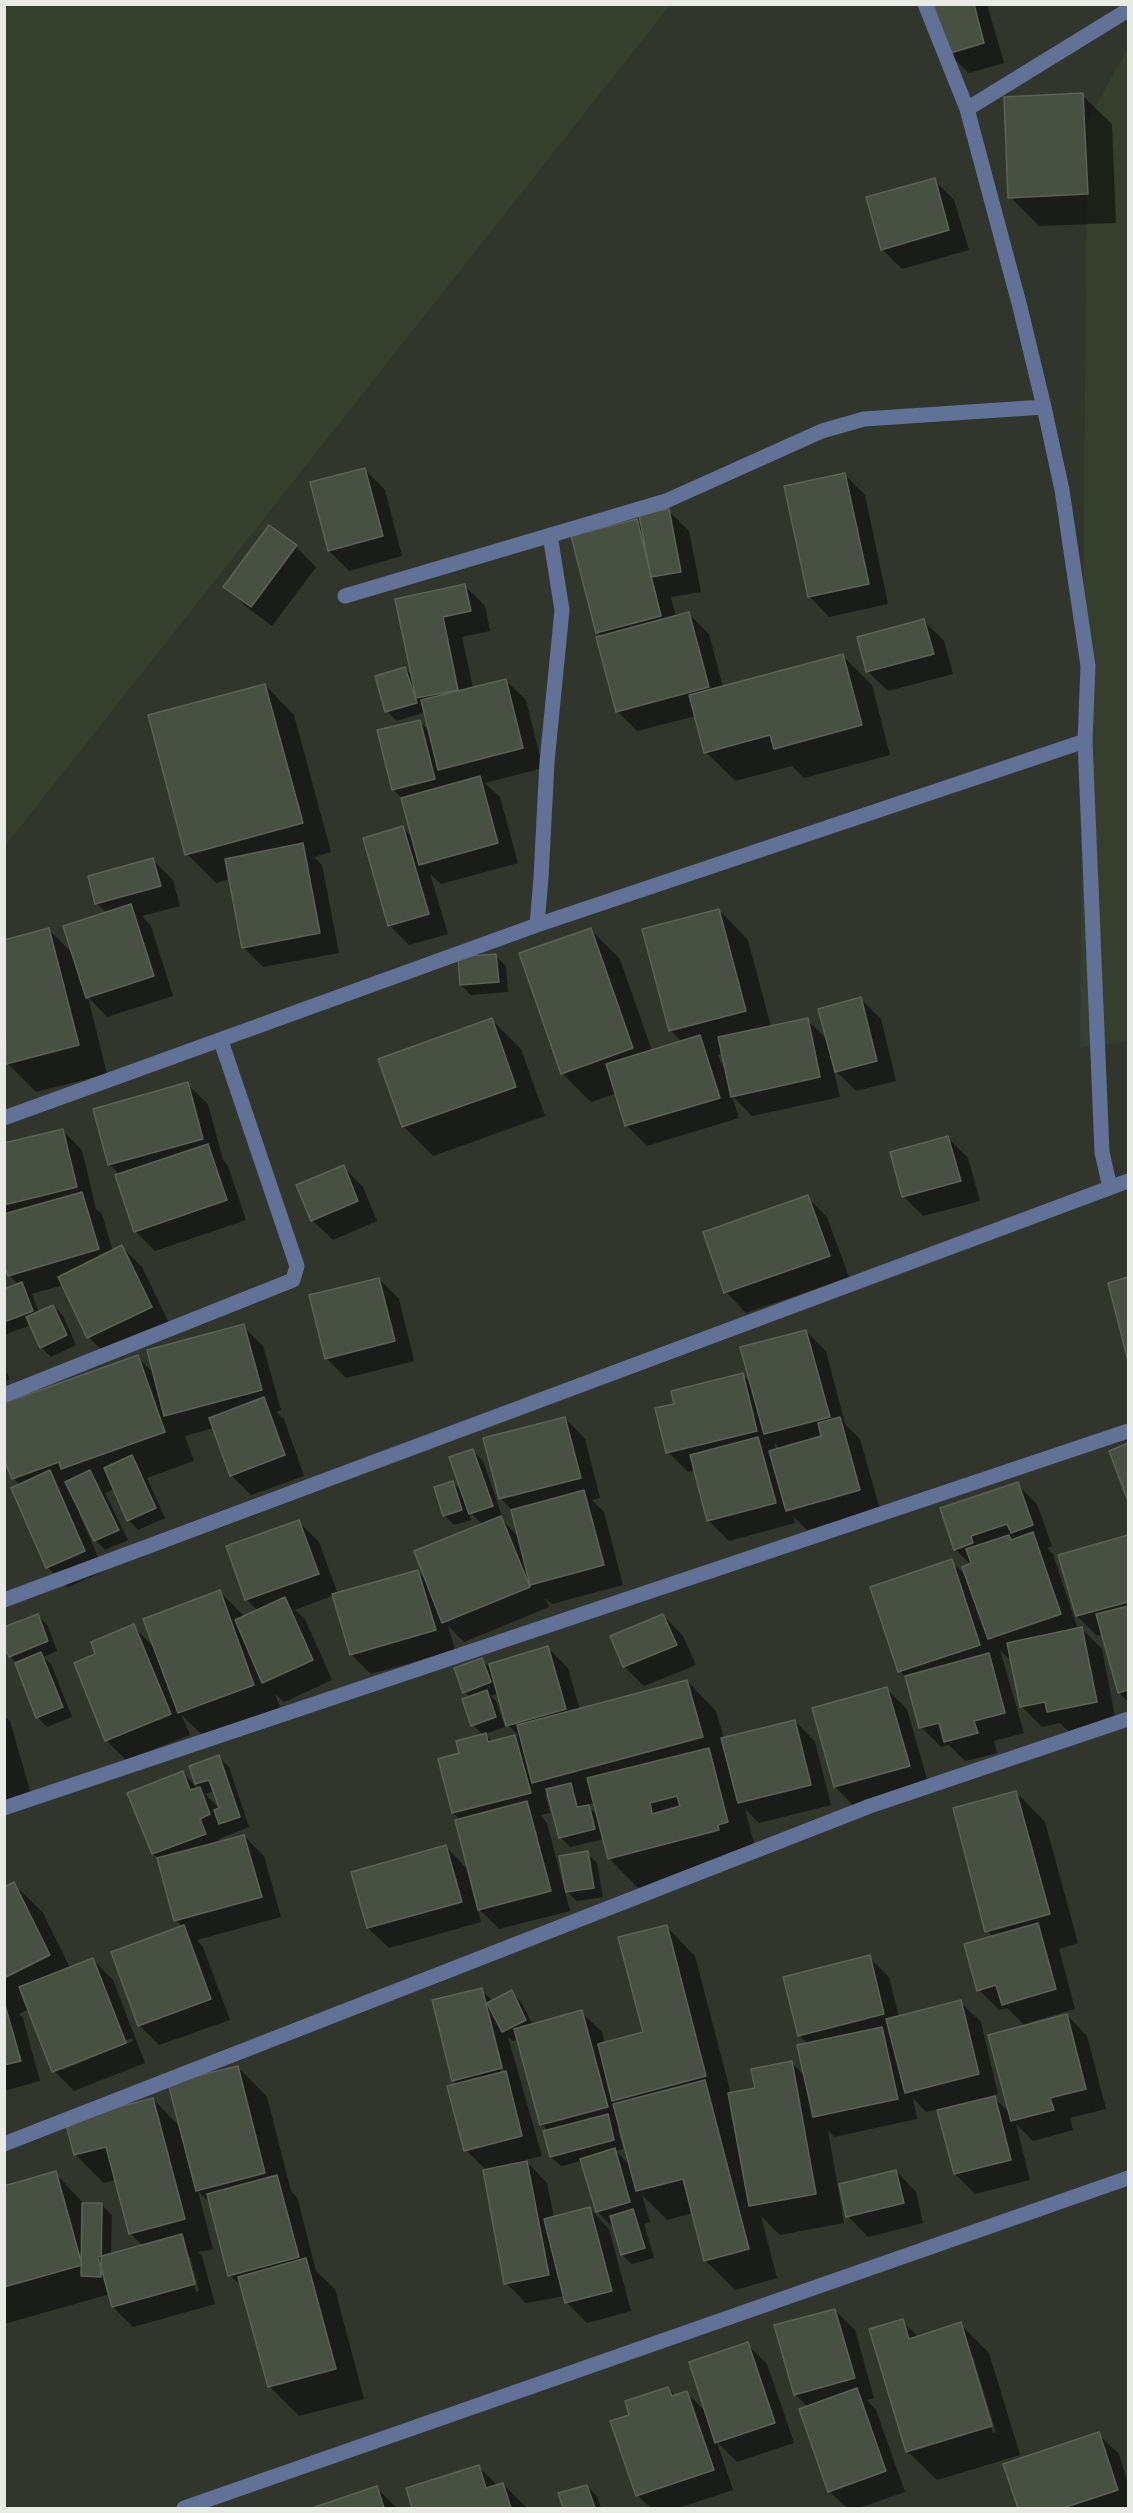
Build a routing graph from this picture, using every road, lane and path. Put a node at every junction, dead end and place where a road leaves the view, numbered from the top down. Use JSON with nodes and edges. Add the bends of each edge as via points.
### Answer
{"nodes":[{"id":1,"x":925,"y":4,"type":"edge"},
{"id":2,"x":1128,"y":10,"type":"edge"},
{"id":3,"x":967,"y":109,"type":"junction"},
{"id":4,"x":1044,"y":407,"type":"junction"},
{"id":5,"x":550,"y":535,"type":"junction"},
{"id":6,"x":345,"y":596,"type":"dead end"},
{"id":7,"x":1085,"y":741,"type":"junction"},
{"id":8,"x":537,"y":925,"type":"junction"},
{"id":9,"x":221,"y":1041,"type":"junction"},
{"id":10,"x":4,"y":1118,"type":"edge"},
{"id":11,"x":1128,"y":1181,"type":"edge"},
{"id":12,"x":1110,"y":1188,"type":"junction"},
{"id":13,"x":4,"y":1395,"type":"edge"},
{"id":14,"x":1128,"y":1431,"type":"edge"},
{"id":15,"x":4,"y":1600,"type":"edge"},
{"id":16,"x":1128,"y":1719,"type":"edge"},
{"id":17,"x":4,"y":1808,"type":"edge"},
{"id":18,"x":4,"y":2144,"type":"edge"},
{"id":19,"x":1128,"y":2178,"type":"edge"},
{"id":20,"x":184,"y":2508,"type":"edge"}],
"edges":[{"from":1,"to":3,"type":"street"},
{"from":2,"to":3,"type":"street"},
{"from":3,"to":4,"type":"street"},
{"from":4,"to":5,"type":"street","via":[[864,419],[822,431],[666,501]]},
{"from":4,"to":7,"type":"street","via":[[1064,501],[1088,666]]},
{"from":5,"to":6,"type":"street"},
{"from":5,"to":8,"type":"street","via":[[562,610]]},
{"from":7,"to":8,"type":"street"},
{"from":7,"to":12,"type":"street","via":[[1102,1152]]},
{"from":8,"to":9,"type":"street"},
{"from":9,"to":10,"type":"street"},
{"from":9,"to":13,"type":"street","via":[[297,1266],[293,1280]]},
{"from":11,"to":12,"type":"street"},
{"from":12,"to":15,"type":"street"},
{"from":14,"to":17,"type":"street"},
{"from":16,"to":18,"type":"street","via":[[870,1806]]},
{"from":19,"to":20,"type":"street"}]}
